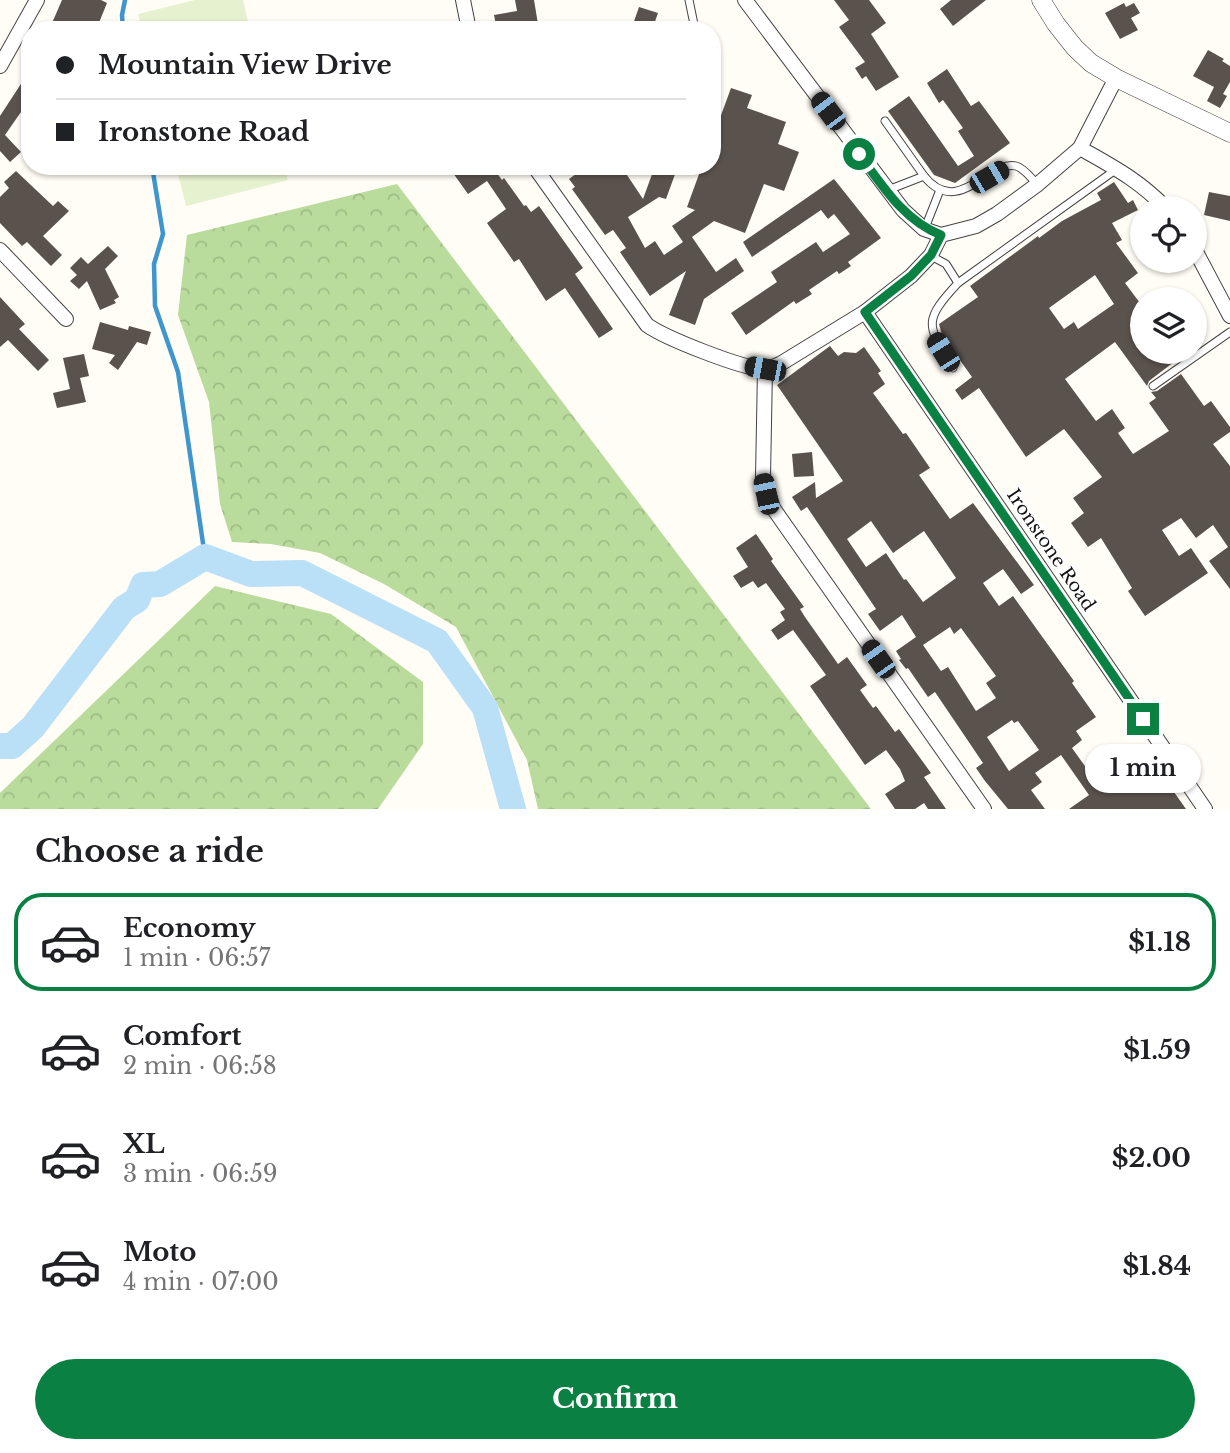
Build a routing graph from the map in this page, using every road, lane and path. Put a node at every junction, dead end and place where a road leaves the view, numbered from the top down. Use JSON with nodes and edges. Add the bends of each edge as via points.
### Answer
{"nodes":[{"id":1,"x":37,"y":0,"type":"edge"},
{"id":2,"x":463,"y":0,"type":"edge"},
{"id":3,"x":689,"y":0,"type":"edge"},
{"id":4,"x":745,"y":0,"type":"edge"},
{"id":5,"x":1041,"y":0,"type":"edge"},
{"id":6,"x":25,"y":21,"type":"edge"},
{"id":7,"x":467,"y":21,"type":"edge"},
{"id":8,"x":693,"y":21,"type":"edge"},
{"id":9,"x":21,"y":29,"type":"edge"},
{"id":10,"x":0,"y":66,"type":"edge"},
{"id":11,"x":1116,"y":78,"type":"junction"},
{"id":12,"x":885,"y":121,"type":"dead end"},
{"id":13,"x":1230,"y":133,"type":"edge"},
{"id":14,"x":1080,"y":148,"type":"junction"},
{"id":15,"x":1118,"y":168,"type":"junction"},
{"id":16,"x":540,"y":175,"type":"edge"},
{"id":17,"x":924,"y":176,"type":"junction"},
{"id":18,"x":1038,"y":184,"type":"junction"},
{"id":19,"x":940,"y":190,"type":"junction"},
{"id":20,"x":888,"y":191,"type":"junction"},
{"id":21,"x":1155,"y":196,"type":"edge"},
{"id":22,"x":925,"y":229,"type":"junction"},
{"id":23,"x":941,"y":235,"type":"junction"},
{"id":24,"x":0,"y":250,"type":"edge"},
{"id":25,"x":931,"y":255,"type":"junction"},
{"id":26,"x":1207,"y":273,"type":"edge"},
{"id":27,"x":958,"y":283,"type":"junction"},
{"id":28,"x":865,"y":312,"type":"junction"},
{"id":29,"x":1230,"y":316,"type":"edge"},
{"id":30,"x":66,"y":319,"type":"dead end"},
{"id":31,"x":1230,"y":332,"type":"edge"},
{"id":32,"x":953,"y":368,"type":"dead end"},
{"id":33,"x":765,"y":369,"type":"junction"},
{"id":34,"x":1153,"y":386,"type":"dead end"},
{"id":35,"x":984,"y":809,"type":"edge"},
{"id":36,"x":1205,"y":809,"type":"edge"}],
"edges":[{"from":1,"to":6,"type":"street"},
{"from":2,"to":7,"type":"street"},
{"from":3,"to":8,"type":"lane"},
{"from":4,"to":20,"type":"street"},
{"from":5,"to":11,"type":"street","via":[[1075,48]]},
{"from":9,"to":10,"type":"street"},
{"from":11,"to":13,"type":"street"},
{"from":11,"to":14,"type":"street"},
{"from":12,"to":17,"type":"lane"},
{"from":14,"to":15,"type":"street"},
{"from":14,"to":18,"type":"street"},
{"from":15,"to":21,"type":"street"},
{"from":15,"to":27,"type":"lane"},
{"from":16,"to":33,"type":"street","via":[[647,325],[675,341]]},
{"from":17,"to":19,"type":"lane"},
{"from":17,"to":20,"type":"lane"},
{"from":18,"to":19,"type":"lane","via":[[1013,165],[967,187]]},
{"from":18,"to":23,"type":"street","via":[[976,226]]},
{"from":19,"to":22,"type":"lane"},
{"from":20,"to":22,"type":"street"},
{"from":22,"to":23,"type":"street"},
{"from":23,"to":25,"type":"street"},
{"from":24,"to":30,"type":"street"},
{"from":25,"to":27,"type":"lane","via":[[946,264]]},
{"from":25,"to":28,"type":"street"},
{"from":26,"to":29,"type":"street"},
{"from":27,"to":32,"type":"lane","via":[[938,304],[932,321],[934,336]]},
{"from":28,"to":33,"type":"street","via":[[780,365]]},
{"from":28,"to":36,"type":"street","name":"Ironstone Road"},
{"from":31,"to":34,"type":"lane"},
{"from":33,"to":35,"type":"street","via":[[763,477],[773,508]]}]}
